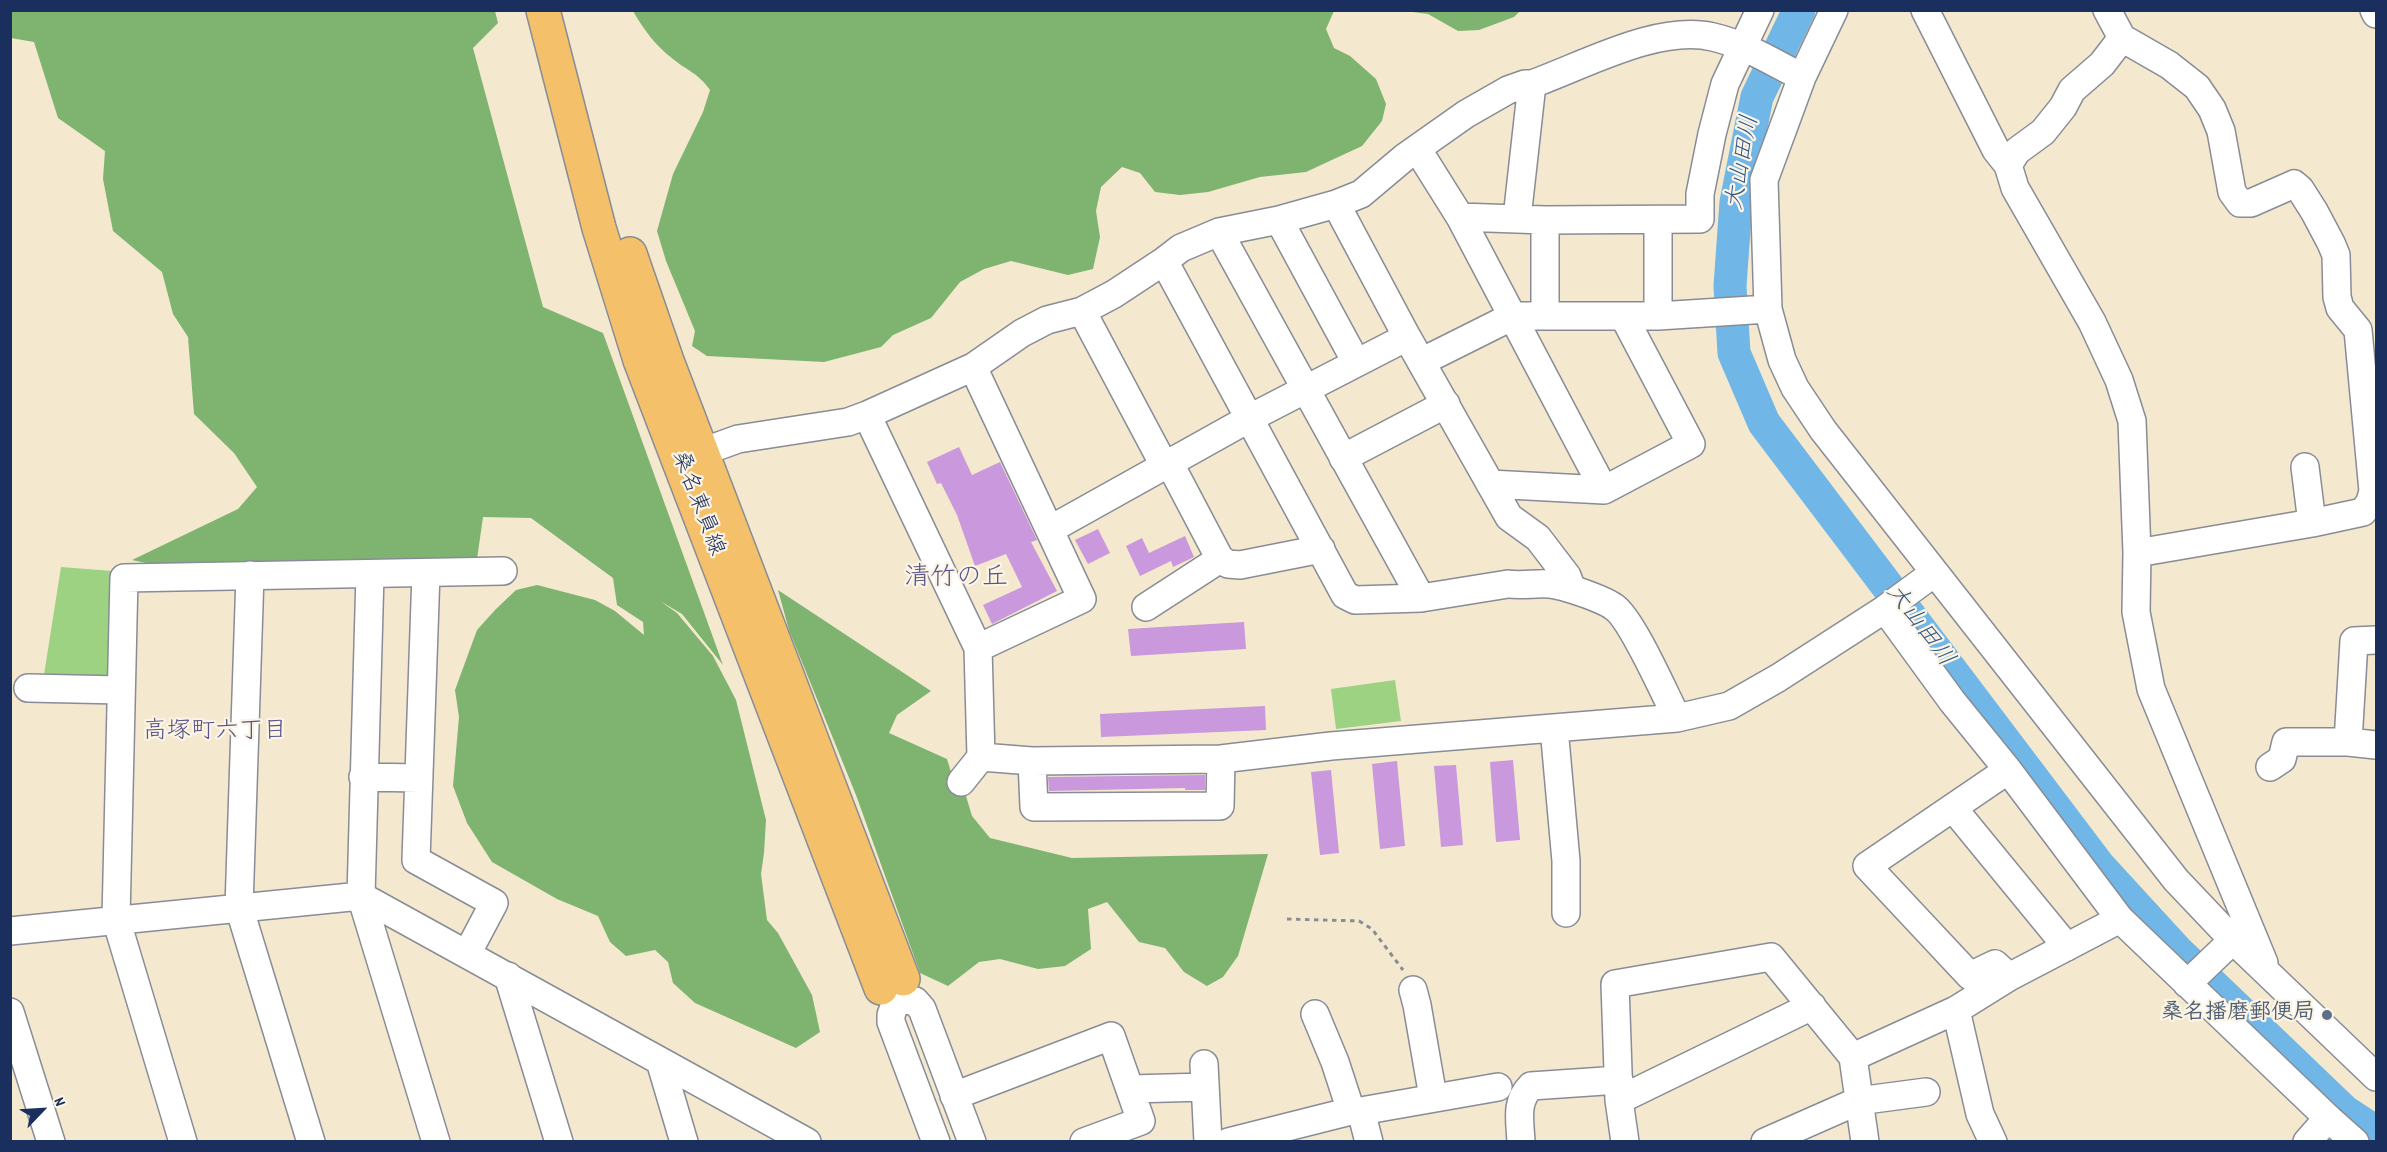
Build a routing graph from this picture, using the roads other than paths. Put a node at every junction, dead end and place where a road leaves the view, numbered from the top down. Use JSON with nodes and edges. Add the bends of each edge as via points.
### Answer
{"nodes":[{"id":1,"x":543,"y":10,"type":"edge"},
{"id":2,"x":567,"y":10,"type":"edge"},
{"id":3,"x":1760,"y":10,"type":"edge"},
{"id":4,"x":1834,"y":10,"type":"edge"},
{"id":5,"x":1925,"y":10,"type":"edge"},
{"id":6,"x":2119,"y":20,"type":"edge"},
{"id":7,"x":1743,"y":47,"type":"junction"},
{"id":8,"x":1802,"y":77,"type":"junction"},
{"id":9,"x":1532,"y":84,"type":"junction"},
{"id":10,"x":1418,"y":150,"type":"junction"},
{"id":11,"x":2008,"y":165,"type":"junction"},
{"id":12,"x":1336,"y":204,"type":"junction"},
{"id":13,"x":1460,"y":217,"type":"junction"},
{"id":14,"x":1517,"y":218,"type":"junction"},
{"id":15,"x":1279,"y":220,"type":"junction"},
{"id":16,"x":1545,"y":220,"type":"junction"},
{"id":17,"x":1658,"y":220,"type":"junction"},
{"id":18,"x":1219,"y":232,"type":"junction"},
{"id":19,"x":1164,"y":261,"type":"junction"},
{"id":20,"x":1759,"y":309,"type":"junction"},
{"id":21,"x":1082,"y":311,"type":"junction"},
{"id":22,"x":1545,"y":315,"type":"junction"},
{"id":23,"x":1513,"y":316,"type":"junction"},
{"id":24,"x":1624,"y":316,"type":"junction"},
{"id":25,"x":1658,"y":316,"type":"junction"},
{"id":26,"x":1407,"y":336,"type":"junction"},
{"id":27,"x":1356,"y":362,"type":"junction"},
{"id":28,"x":1421,"y":362,"type":"junction"},
{"id":29,"x":973,"y":366,"type":"junction"},
{"id":30,"x":1306,"y":390,"type":"junction"},
{"id":31,"x":1446,"y":404,"type":"junction"},
{"id":32,"x":867,"y":415,"type":"junction"},
{"id":33,"x":1250,"y":418,"type":"junction"},
{"id":34,"x":702,"y":452,"type":"junction"},
{"id":35,"x":1343,"y":458,"type":"junction"},
{"id":36,"x":1168,"y":465,"type":"junction"},
{"id":37,"x":2305,"y":467,"type":"dead end"},
{"id":38,"x":1490,"y":484,"type":"junction"},
{"id":39,"x":1604,"y":490,"type":"junction"},
{"id":40,"x":2312,"y":523,"type":"junction"},
{"id":41,"x":1051,"y":529,"type":"junction"},
{"id":42,"x":1321,"y":549,"type":"junction"},
{"id":43,"x":2137,"y":553,"type":"junction"},
{"id":44,"x":1220,"y":559,"type":"junction"},
{"id":45,"x":503,"y":571,"type":"dead end"},
{"id":46,"x":426,"y":573,"type":"junction"},
{"id":47,"x":370,"y":574,"type":"junction"},
{"id":48,"x":250,"y":575,"type":"junction"},
{"id":49,"x":1930,"y":575,"type":"junction"},
{"id":50,"x":1572,"y":589,"type":"junction"},
{"id":51,"x":1421,"y":598,"type":"junction"},
{"id":52,"x":1146,"y":607,"type":"dead end"},
{"id":53,"x":1888,"y":607,"type":"junction"},
{"id":54,"x":2376,"y":640,"type":"edge"},
{"id":55,"x":978,"y":648,"type":"junction"},
{"id":56,"x":28,"y":688,"type":"dead end"},
{"id":57,"x":121,"y":690,"type":"junction"},
{"id":58,"x":1677,"y":718,"type":"junction"},
{"id":59,"x":1554,"y":728,"type":"junction"},
{"id":60,"x":2348,"y":742,"type":"junction"},
{"id":61,"x":2376,"y":745,"type":"edge"},
{"id":62,"x":981,"y":757,"type":"junction"},
{"id":63,"x":1221,"y":759,"type":"junction"},
{"id":64,"x":1032,"y":761,"type":"junction"},
{"id":65,"x":2270,"y":767,"type":"dead end"},
{"id":66,"x":2008,"y":770,"type":"junction"},
{"id":67,"x":363,"y":777,"type":"junction"},
{"id":68,"x":419,"y":778,"type":"junction"},
{"id":69,"x":961,"y":782,"type":"dead end"},
{"id":70,"x":1953,"y":808,"type":"junction"},
{"id":71,"x":360,"y":896,"type":"junction"},
{"id":72,"x":239,"y":907,"type":"junction"},
{"id":73,"x":1566,"y":913,"type":"dead end"},
{"id":74,"x":116,"y":919,"type":"junction"},
{"id":75,"x":2120,"y":919,"type":"junction"},
{"id":76,"x":10,"y":931,"type":"edge"},
{"id":77,"x":2229,"y":944,"type":"junction"},
{"id":78,"x":2067,"y":947,"type":"junction"},
{"id":79,"x":467,"y":954,"type":"junction"},
{"id":80,"x":2267,"y":972,"type":"junction"},
{"id":81,"x":508,"y":976,"type":"junction"},
{"id":82,"x":2009,"y":977,"type":"junction"},
{"id":83,"x":2189,"y":981,"type":"junction"},
{"id":84,"x":1413,"y":990,"type":"road end"},
{"id":85,"x":1812,"y":1006,"type":"junction"},
{"id":86,"x":1956,"y":1010,"type":"junction"},
{"id":87,"x":10,"y":1012,"type":"edge"},
{"id":88,"x":1316,"y":1014,"type":"dead end"},
{"id":89,"x":1853,"y":1057,"type":"junction"},
{"id":90,"x":660,"y":1061,"type":"junction"},
{"id":91,"x":2376,"y":1077,"type":"edge"},
{"id":92,"x":1498,"y":1087,"type":"dead end"},
{"id":93,"x":1131,"y":1089,"type":"junction"},
{"id":94,"x":1619,"y":1090,"type":"junction"},
{"id":95,"x":1926,"y":1092,"type":"dead end"},
{"id":96,"x":954,"y":1096,"type":"junction"},
{"id":97,"x":1433,"y":1097,"type":"junction"},
{"id":98,"x":1858,"y":1101,"type":"junction"},
{"id":99,"x":1356,"y":1111,"type":"junction"},
{"id":100,"x":2328,"y":1118,"type":"junction"},
{"id":101,"x":51,"y":1142,"type":"edge"},
{"id":102,"x":183,"y":1142,"type":"edge"},
{"id":103,"x":311,"y":1142,"type":"edge"},
{"id":104,"x":436,"y":1142,"type":"edge"},
{"id":105,"x":559,"y":1142,"type":"edge"},
{"id":106,"x":684,"y":1142,"type":"edge"},
{"id":107,"x":807,"y":1142,"type":"edge"},
{"id":108,"x":936,"y":1142,"type":"edge"},
{"id":109,"x":972,"y":1142,"type":"edge"},
{"id":110,"x":1084,"y":1142,"type":"edge"},
{"id":111,"x":1208,"y":1142,"type":"edge"},
{"id":112,"x":1228,"y":1142,"type":"edge"},
{"id":113,"x":1369,"y":1142,"type":"edge"},
{"id":114,"x":1521,"y":1142,"type":"edge"},
{"id":115,"x":1624,"y":1142,"type":"edge"},
{"id":116,"x":1764,"y":1142,"type":"edge"},
{"id":117,"x":1865,"y":1142,"type":"edge"},
{"id":118,"x":1993,"y":1142,"type":"edge"},
{"id":119,"x":2307,"y":1142,"type":"edge"},
{"id":120,"x":2355,"y":1142,"type":"edge"}],
"edges":[{"from":1,"to":34,"type":"main road","name":"桑名東員線","via":[[598,228],[640,360],[892,983]]},
{"from":2,"to":34,"type":"main road","name":"桑名東員線","via":[[623,235]]},
{"from":3,"to":7,"type":"street"},
{"from":4,"to":8,"type":"street"},
{"from":5,"to":11,"type":"street","via":[[1996,150]]},
{"from":6,"to":11,"type":"street","via":[[2102,64],[2072,90],[2043,132],[2017,151]]},
{"from":6,"to":40,"type":"street","via":[[2197,87],[2212,109],[2221,131],[2232,192],[2240,203],[2251,203],[2294,184],[2319,219],[2336,255],[2340,308],[2358,330],[2373,491],[2363,512]]},
{"from":7,"to":8,"type":"street"},
{"from":7,"to":9,"type":"street","via":[[1688,33],[1657,37]]},
{"from":7,"to":17,"type":"street","via":[[1725,84],[1712,134],[1700,194],[1700,219]]},
{"from":8,"to":20,"type":"street","via":[[1764,180]]},
{"from":9,"to":10,"type":"street","via":[[1508,90],[1488,101]]},
{"from":9,"to":14,"type":"street"},
{"from":10,"to":12,"type":"street","via":[[1361,194]]},
{"from":10,"to":13,"type":"street"},
{"from":11,"to":43,"type":"street","via":[[2015,188],[2092,322],[2119,380],[2132,421]]},
{"from":12,"to":15,"type":"street"},
{"from":12,"to":26,"type":"street"},
{"from":13,"to":14,"type":"street"},
{"from":13,"to":23,"type":"street"},
{"from":14,"to":16,"type":"street"},
{"from":15,"to":18,"type":"street"},
{"from":15,"to":27,"type":"street"},
{"from":16,"to":17,"type":"street"},
{"from":16,"to":22,"type":"street"},
{"from":17,"to":25,"type":"street"},
{"from":18,"to":19,"type":"street","via":[[1181,248]]},
{"from":18,"to":30,"type":"street"},
{"from":19,"to":21,"type":"street"},
{"from":19,"to":33,"type":"street"},
{"from":20,"to":25,"type":"street"},
{"from":20,"to":49,"type":"street","via":[[1795,388]]},
{"from":21,"to":29,"type":"street","via":[[1047,320]]},
{"from":21,"to":36,"type":"street"},
{"from":22,"to":23,"type":"street"},
{"from":22,"to":24,"type":"street"},
{"from":23,"to":28,"type":"street"},
{"from":23,"to":39,"type":"street"},
{"from":24,"to":25,"type":"street"},
{"from":24,"to":39,"type":"street","via":[[1691,444]]},
{"from":26,"to":27,"type":"street"},
{"from":26,"to":28,"type":"street"},
{"from":27,"to":30,"type":"street"},
{"from":28,"to":31,"type":"street"},
{"from":29,"to":32,"type":"street"},
{"from":29,"to":41,"type":"street"},
{"from":30,"to":33,"type":"street"},
{"from":30,"to":35,"type":"street"},
{"from":31,"to":35,"type":"street"},
{"from":31,"to":38,"type":"street"},
{"from":32,"to":34,"type":"street","via":[[848,422],[738,439]]},
{"from":32,"to":55,"type":"street"},
{"from":33,"to":36,"type":"street"},
{"from":33,"to":42,"type":"street"},
{"from":35,"to":51,"type":"street"},
{"from":36,"to":41,"type":"street"},
{"from":36,"to":44,"type":"street"},
{"from":37,"to":40,"type":"street"},
{"from":38,"to":39,"type":"street"},
{"from":38,"to":50,"type":"street","via":[[1509,517],[1538,538],[1567,576]]},
{"from":40,"to":43,"type":"street"},
{"from":41,"to":55,"type":"street","via":[[1082,599]]},
{"from":42,"to":44,"type":"street","via":[[1240,565]]},
{"from":42,"to":51,"type":"street","via":[[1346,595],[1355,600]]},
{"from":43,"to":80,"type":"street","via":[[2136,612],[2151,689]]},
{"from":44,"to":52,"type":"street"},
{"from":45,"to":46,"type":"street"},
{"from":46,"to":47,"type":"street"},
{"from":46,"to":68,"type":"street"},
{"from":47,"to":48,"type":"street"},
{"from":47,"to":67,"type":"street"},
{"from":48,"to":57,"type":"street","via":[[124,578]]},
{"from":48,"to":72,"type":"street"},
{"from":49,"to":53,"type":"street"},
{"from":49,"to":77,"type":"street"},
{"from":50,"to":51,"type":"street","via":[[1550,584],[1508,584]]},
{"from":50,"to":58,"type":"street","via":[[1614,607],[1628,622]]},
{"from":53,"to":58,"type":"street","via":[[1729,706]]},
{"from":53,"to":66,"type":"street","via":[[1953,701]]},
{"from":54,"to":60,"type":"street","via":[[2354,641]]},
{"from":55,"to":62,"type":"street"},
{"from":56,"to":57,"type":"street"},
{"from":57,"to":74,"type":"street"},
{"from":58,"to":59,"type":"street"},
{"from":59,"to":63,"type":"street"},
{"from":59,"to":73,"type":"street","via":[[1566,861]]},
{"from":60,"to":61,"type":"street"},
{"from":60,"to":65,"type":"street","via":[[2286,742],[2282,759]]},
{"from":62,"to":64,"type":"street"},
{"from":62,"to":69,"type":"street"},
{"from":63,"to":64,"type":"street"},
{"from":63,"to":64,"type":"street","via":[[1220,806],[1034,807]]},
{"from":66,"to":70,"type":"street"},
{"from":66,"to":75,"type":"street"},
{"from":67,"to":68,"type":"street"},
{"from":67,"to":71,"type":"street"},
{"from":68,"to":79,"type":"street","via":[[416,860],[494,903]]},
{"from":70,"to":78,"type":"street"},
{"from":70,"to":82,"type":"street","via":[[1867,866],[1970,976],[1995,964]]},
{"from":71,"to":72,"type":"street"},
{"from":71,"to":79,"type":"street"},
{"from":71,"to":104,"type":"street"},
{"from":72,"to":74,"type":"street"},
{"from":72,"to":103,"type":"street"},
{"from":74,"to":76,"type":"street"},
{"from":74,"to":102,"type":"street"},
{"from":75,"to":78,"type":"street"},
{"from":75,"to":83,"type":"street"},
{"from":77,"to":80,"type":"street"},
{"from":77,"to":83,"type":"street"},
{"from":78,"to":82,"type":"street"},
{"from":79,"to":81,"type":"street"},
{"from":80,"to":91,"type":"street"},
{"from":81,"to":90,"type":"street"},
{"from":81,"to":105,"type":"street"},
{"from":82,"to":86,"type":"street"},
{"from":83,"to":100,"type":"street"},
{"from":84,"to":97,"type":"street"},
{"from":85,"to":89,"type":"street"},
{"from":85,"to":94,"type":"street"},
{"from":85,"to":94,"type":"street","via":[[1771,957],[1615,984]]},
{"from":86,"to":89,"type":"street"},
{"from":86,"to":118,"type":"street","via":[[1980,1114]]},
{"from":87,"to":101,"type":"street"},
{"from":88,"to":99,"type":"street"},
{"from":89,"to":98,"type":"street"},
{"from":90,"to":106,"type":"street"},
{"from":90,"to":107,"type":"street"},
{"from":92,"to":97,"type":"street"},
{"from":93,"to":96,"type":"street","via":[[1111,1036]]},
{"from":93,"to":110,"type":"street","via":[[1141,1121]]},
{"from":93,"to":111,"type":"street","via":[[1204,1076]]},
{"from":94,"to":114,"type":"street","via":[[1531,1086],[1519,1104]]},
{"from":94,"to":115,"type":"street"},
{"from":95,"to":98,"type":"street"},
{"from":96,"to":108,"type":"street","via":[[922,1009],[915,1001],[895,1004],[891,1022]]},
{"from":96,"to":109,"type":"street"},
{"from":97,"to":99,"type":"street"},
{"from":98,"to":116,"type":"street"},
{"from":98,"to":117,"type":"street"},
{"from":99,"to":112,"type":"street"},
{"from":99,"to":113,"type":"street"},
{"from":100,"to":119,"type":"street"},
{"from":100,"to":120,"type":"street"}]}
